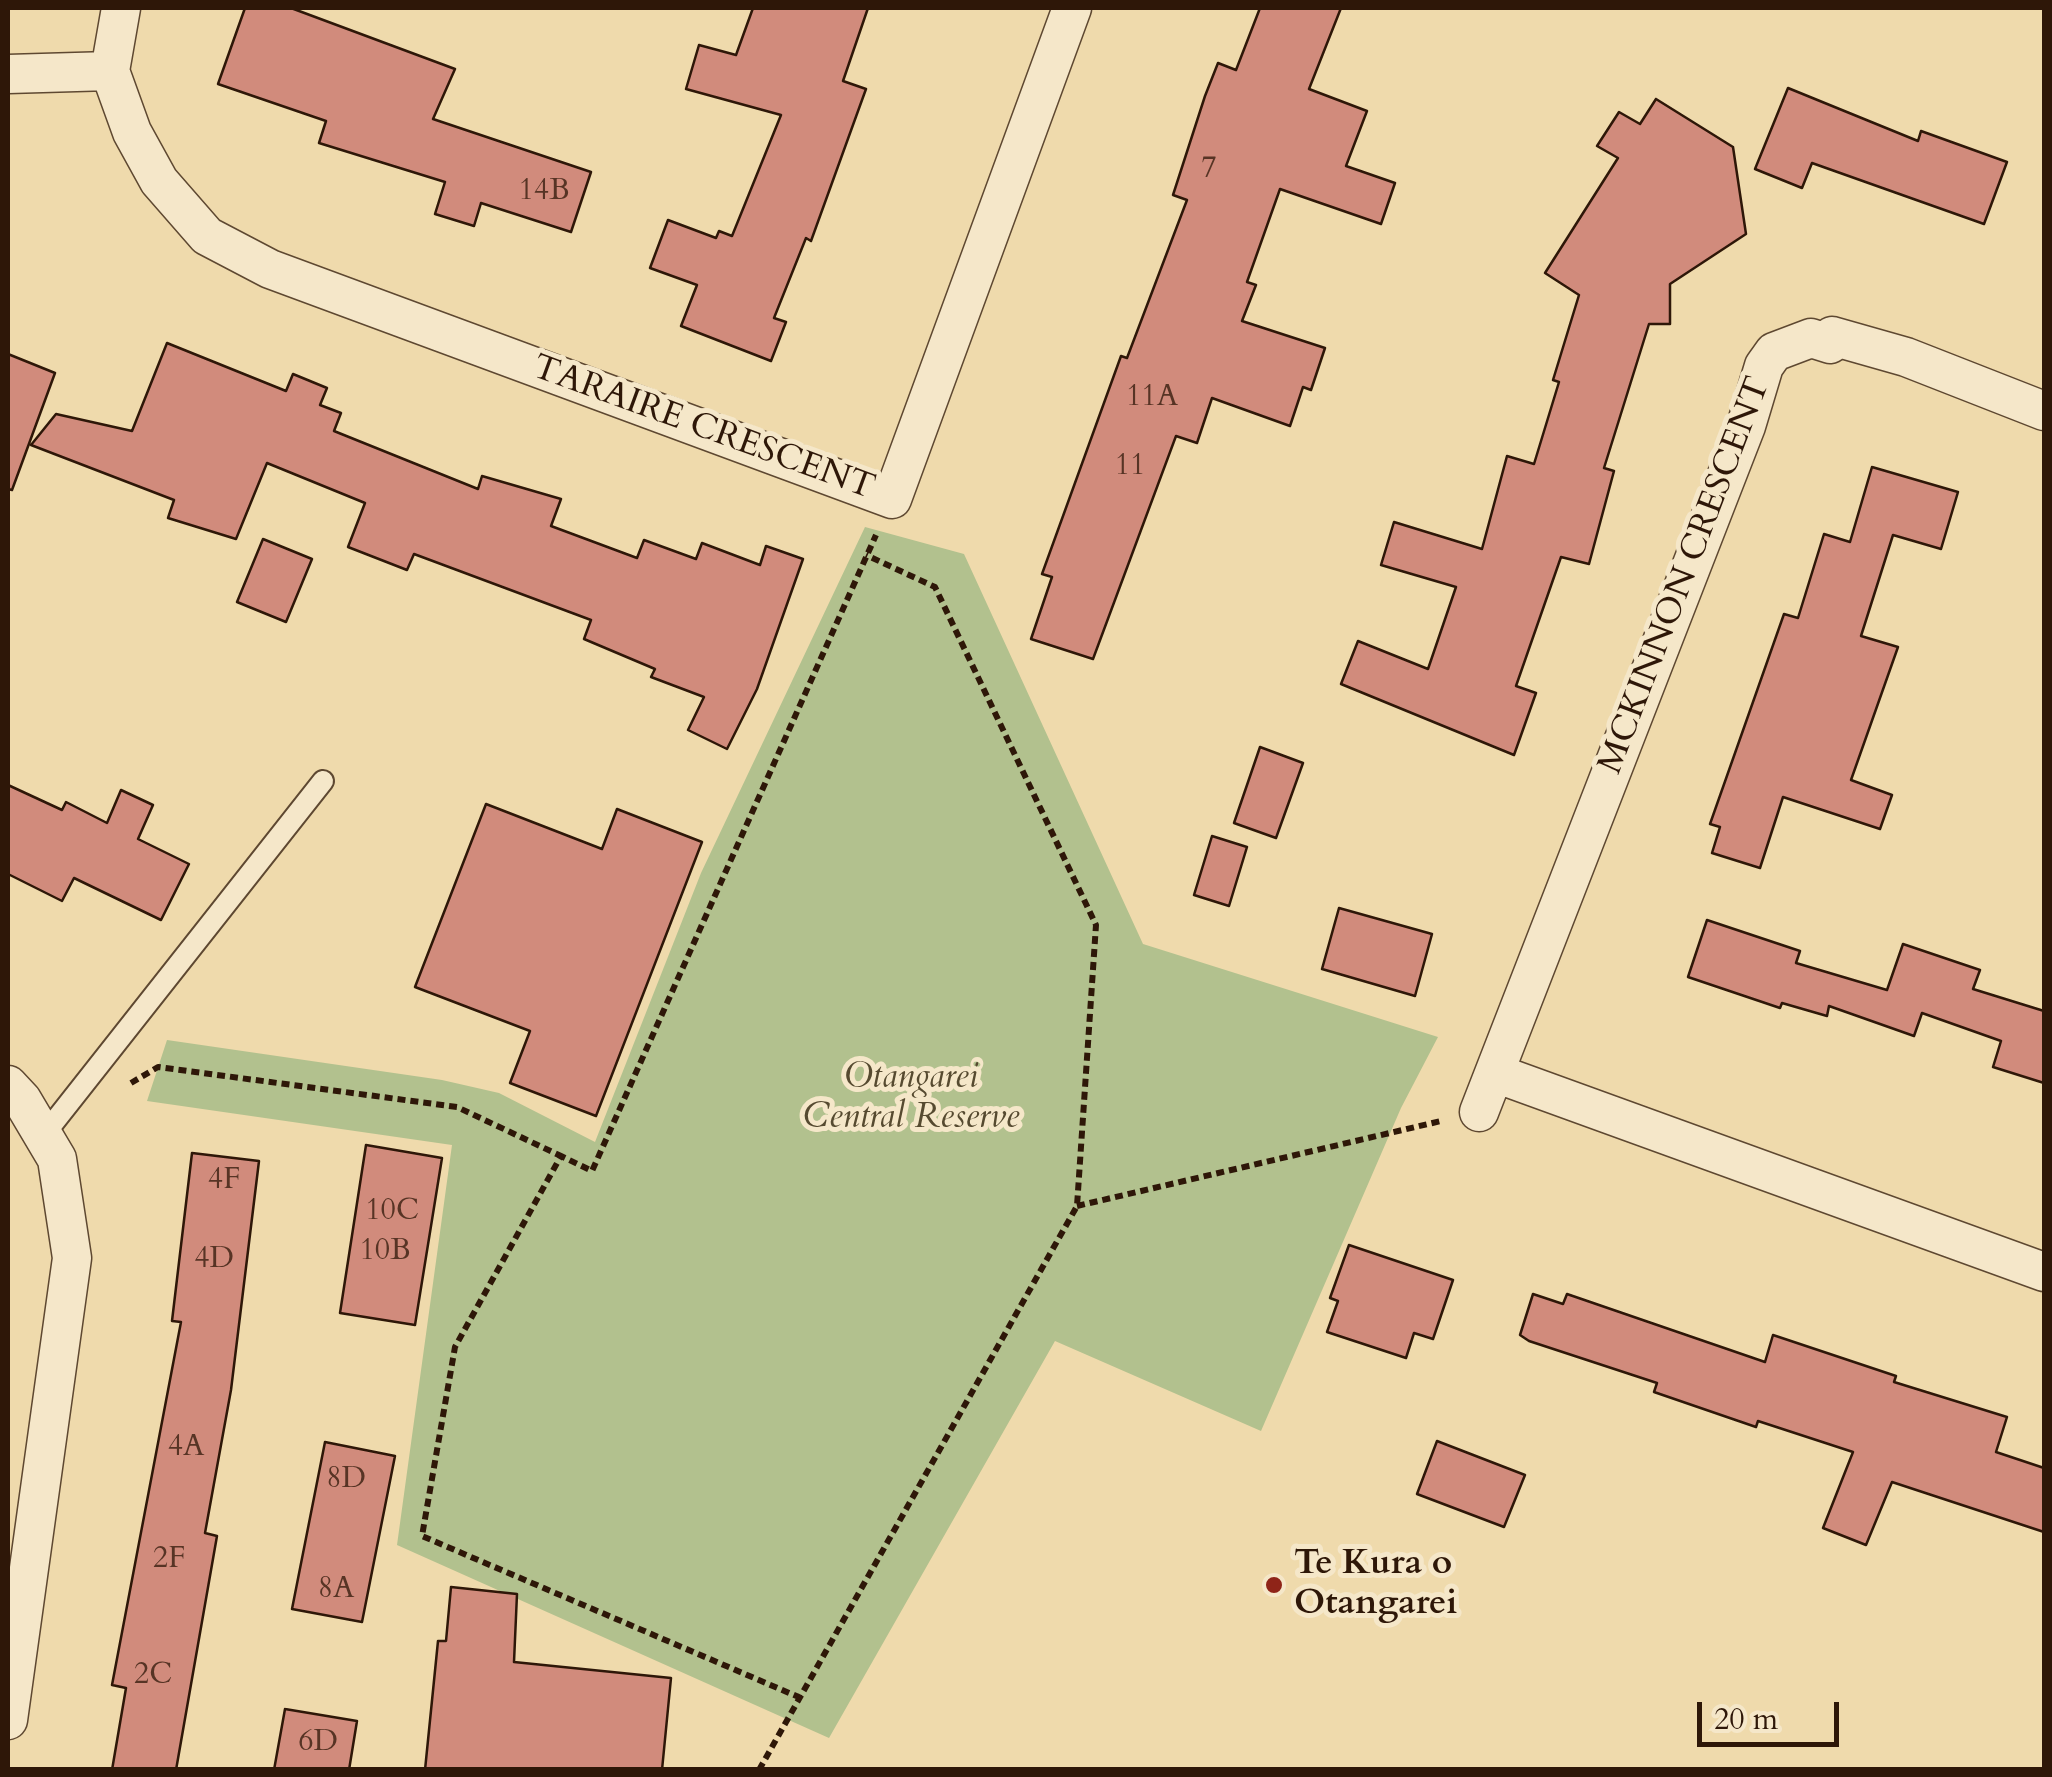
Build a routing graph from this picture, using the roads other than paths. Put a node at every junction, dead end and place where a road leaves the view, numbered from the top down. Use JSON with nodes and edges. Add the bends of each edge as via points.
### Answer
{"nodes":[{"id":1,"x":122,"y":8,"type":"edge"},
{"id":2,"x":1072,"y":8,"type":"edge"},
{"id":3,"x":110,"y":72,"type":"junction"},
{"id":4,"x":8,"y":74,"type":"edge"},
{"id":5,"x":2044,"y":411,"type":"edge"},
{"id":6,"x":323,"y":781,"type":"dead end"},
{"id":7,"x":1495,"y":1073,"type":"junction"},
{"id":8,"x":8,"y":1085,"type":"edge"},
{"id":9,"x":1480,"y":1112,"type":"road end"},
{"id":10,"x":43,"y":1136,"type":"junction"},
{"id":11,"x":2044,"y":1272,"type":"edge"},
{"id":12,"x":8,"y":1720,"type":"edge"}],
"edges":[{"from":1,"to":3,"type":"street"},
{"from":2,"to":3,"type":"street","name":"TARAIRE CRESCENT","via":[[892,499],[270,269],[207,236],[159,181]]},
{"from":3,"to":4,"type":"street"},
{"from":5,"to":7,"type":"street","name":"MCKINNON CRESCENT","via":[[1832,336],[1830,344],[1811,338],[1774,352]]},
{"from":6,"to":10,"type":"lane"},
{"from":7,"to":9,"type":"street","name":"MCKINNON CRESCENT"},
{"from":7,"to":11,"type":"street"},
{"from":8,"to":10,"type":"street"},
{"from":10,"to":12,"type":"street","via":[[57,1158],[72,1258]]}]}
